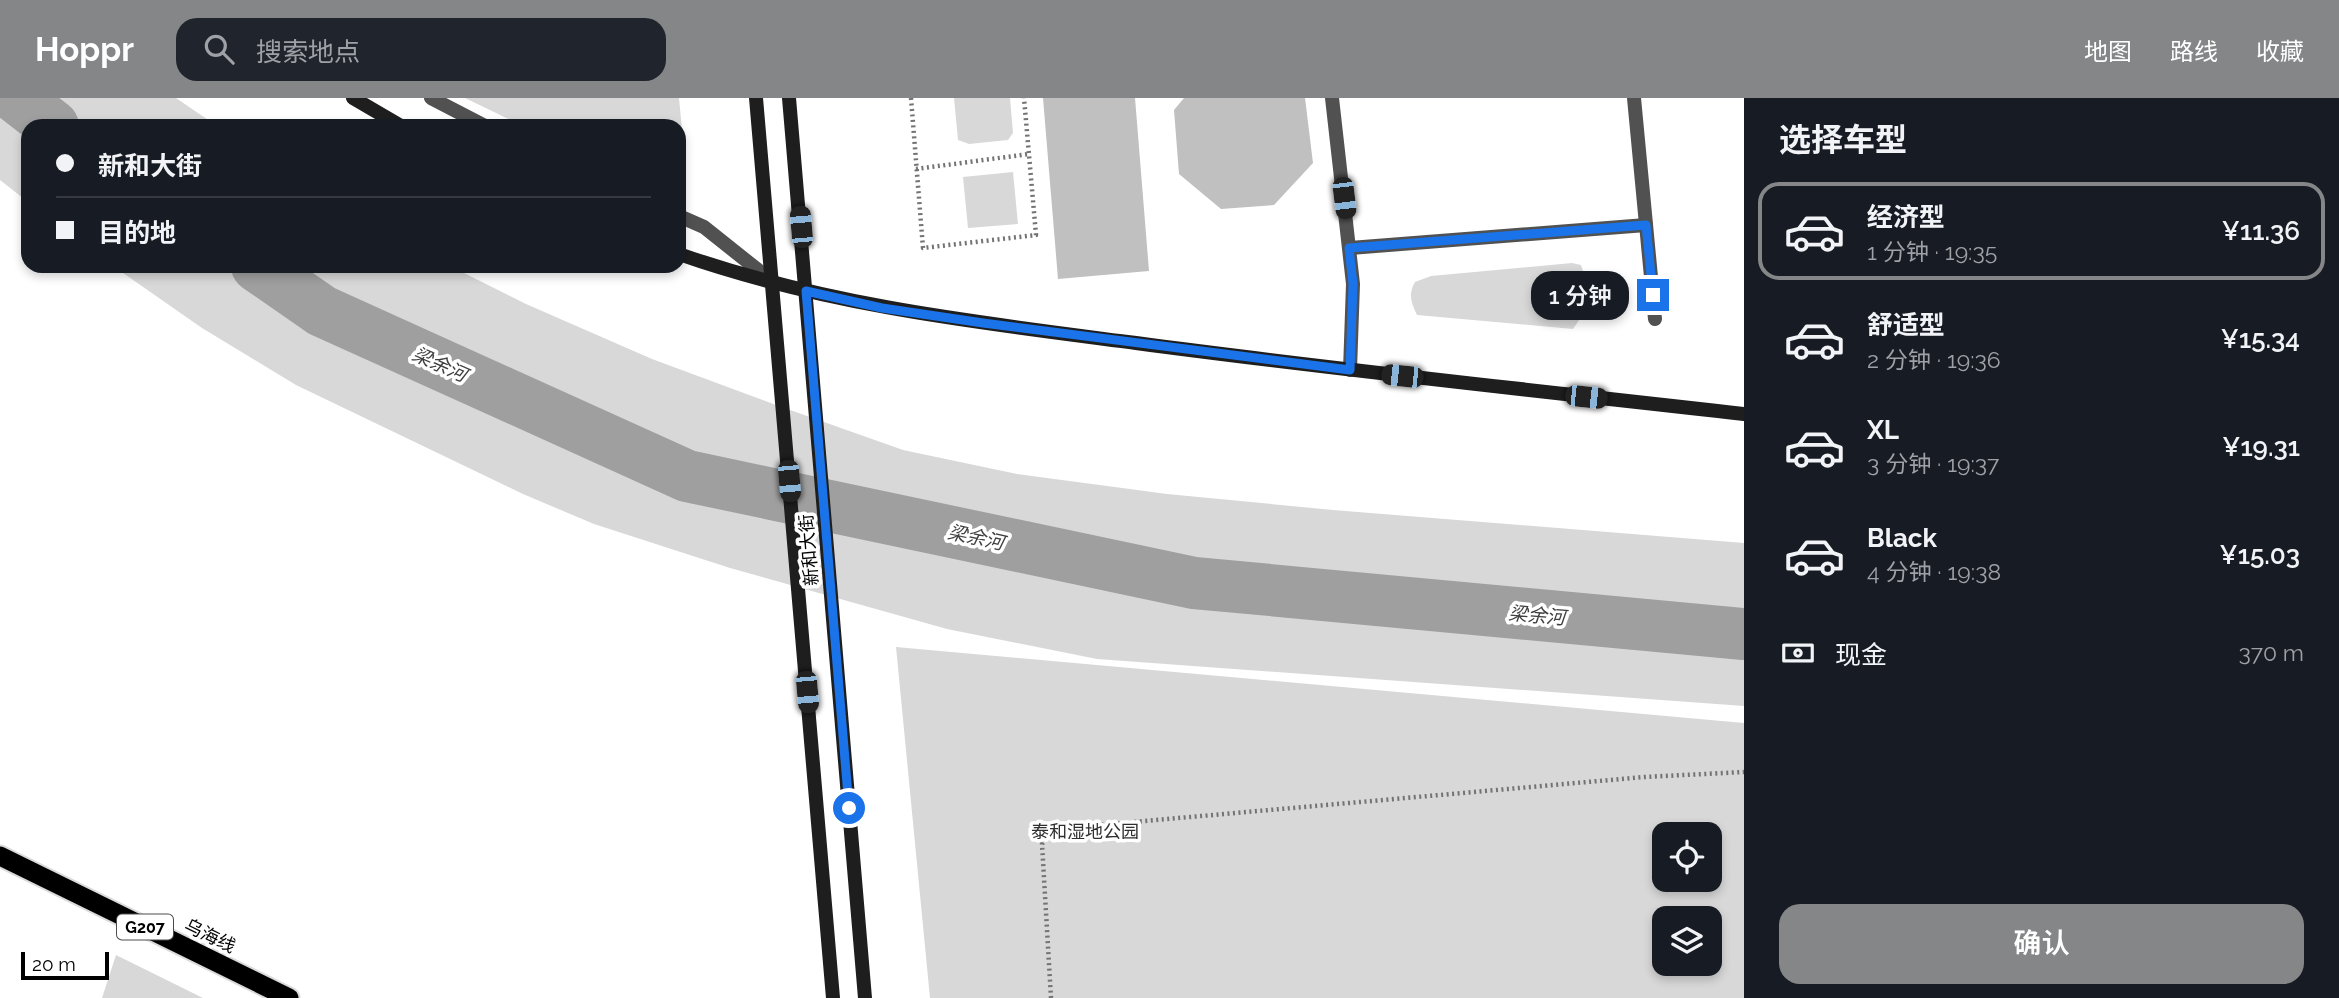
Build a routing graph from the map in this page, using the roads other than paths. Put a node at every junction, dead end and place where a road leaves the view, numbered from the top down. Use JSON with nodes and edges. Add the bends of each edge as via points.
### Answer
{"nodes":[{"id":1,"x":353,"y":98,"type":"edge"},
{"id":2,"x":431,"y":98,"type":"edge"},
{"id":3,"x":757,"y":98,"type":"edge"},
{"id":4,"x":789,"y":98,"type":"edge"},
{"id":5,"x":1332,"y":98,"type":"edge"},
{"id":6,"x":1634,"y":98,"type":"edge"},
{"id":7,"x":389,"y":119,"type":"edge"},
{"id":8,"x":472,"y":119,"type":"edge"},
{"id":9,"x":686,"y":219,"type":"edge"},
{"id":10,"x":1646,"y":225,"type":"junction"},
{"id":11,"x":1349,"y":248,"type":"junction"},
{"id":12,"x":686,"y":256,"type":"edge"},
{"id":13,"x":773,"y":282,"type":"junction"},
{"id":14,"x":806,"y":291,"type":"junction"},
{"id":15,"x":1655,"y":319,"type":"dead end"},
{"id":16,"x":1350,"y":370,"type":"junction"},
{"id":17,"x":1744,"y":414,"type":"edge"},
{"id":18,"x":0,"y":856,"type":"edge"},
{"id":19,"x":289,"y":998,"type":"edge"},
{"id":20,"x":833,"y":998,"type":"edge"},
{"id":21,"x":865,"y":998,"type":"edge"}],
"edges":[{"from":1,"to":7,"type":"main road"},
{"from":2,"to":8,"type":"street"},
{"from":3,"to":13,"type":"main road","name":"新和大街"},
{"from":4,"to":14,"type":"main road","name":"新和大街"},
{"from":5,"to":11,"type":"street"},
{"from":6,"to":10,"type":"street"},
{"from":9,"to":13,"type":"street","via":[[704,227]]},
{"from":10,"to":11,"type":"street"},
{"from":10,"to":15,"type":"street"},
{"from":11,"to":16,"type":"street","via":[[1353,284]]},
{"from":12,"to":13,"type":"main road"},
{"from":13,"to":14,"type":"main road"},
{"from":13,"to":20,"type":"main road","name":"新和大街"},
{"from":14,"to":16,"type":"main road","via":[[983,323]]},
{"from":14,"to":21,"type":"main road","name":"新和大街"},
{"from":16,"to":17,"type":"main road"},
{"from":18,"to":19,"type":"highway","name":"乌海线","number":"G207"}]}
